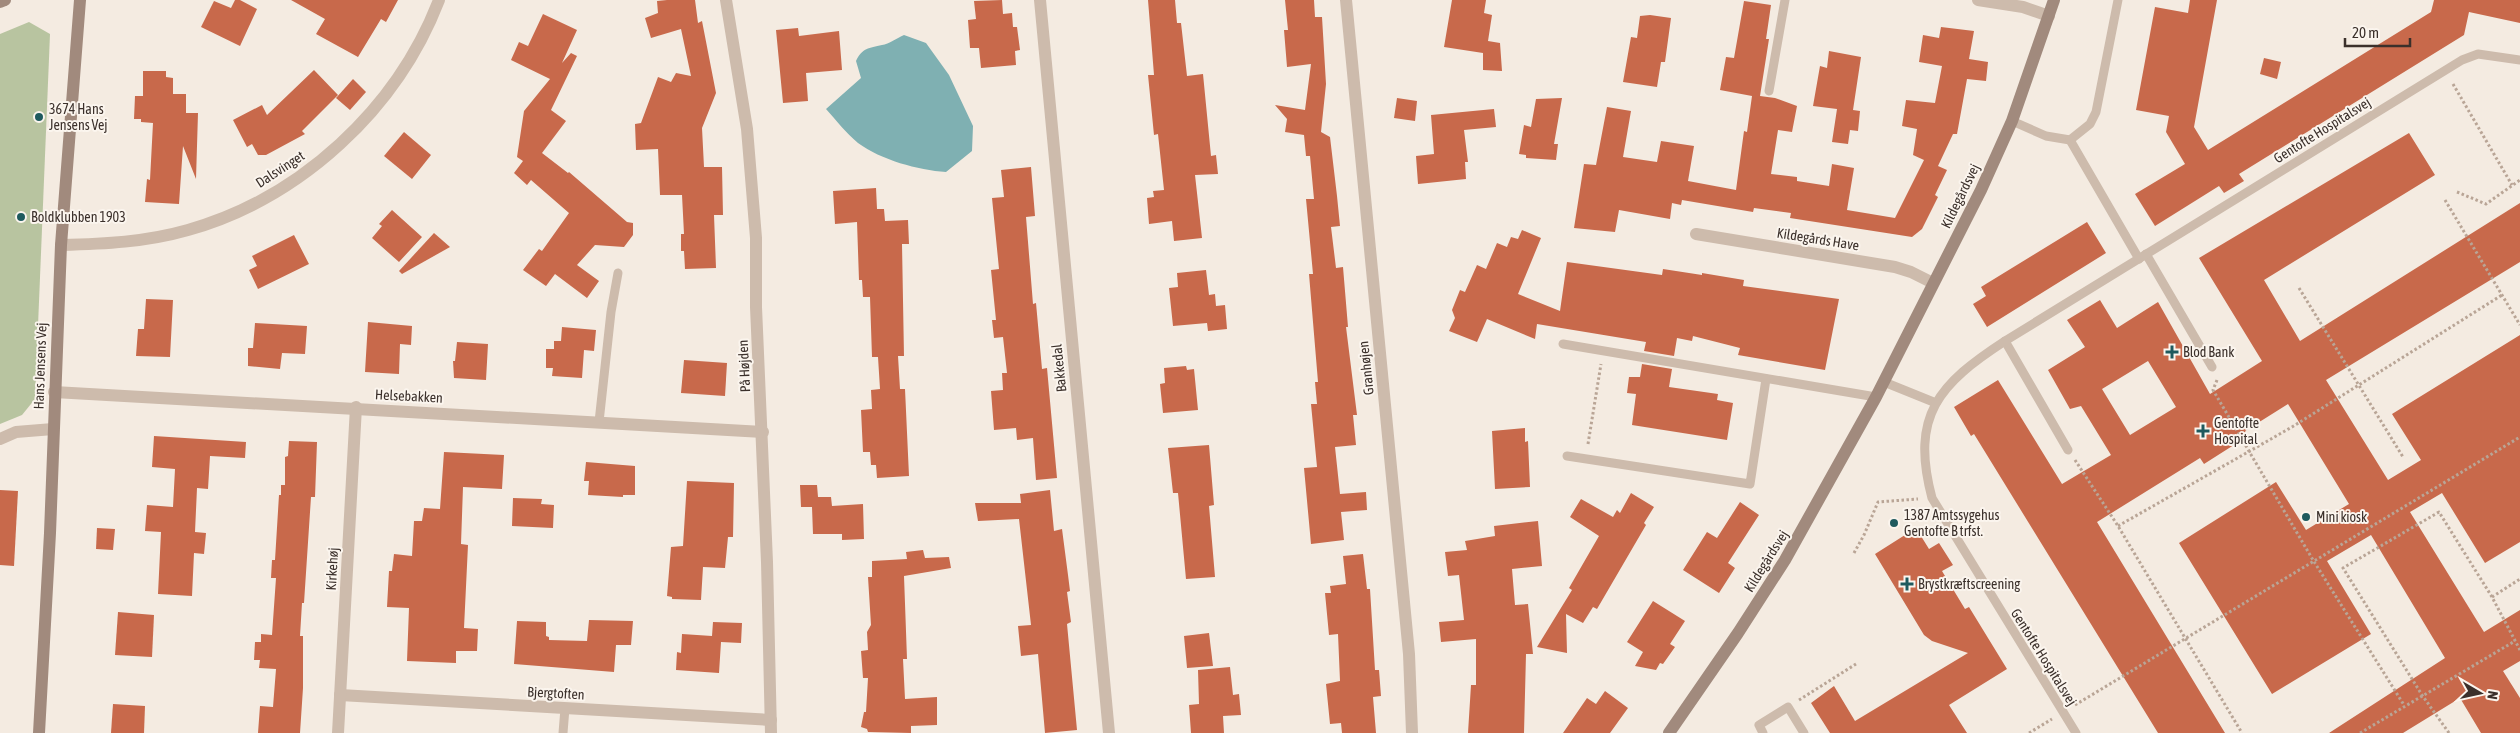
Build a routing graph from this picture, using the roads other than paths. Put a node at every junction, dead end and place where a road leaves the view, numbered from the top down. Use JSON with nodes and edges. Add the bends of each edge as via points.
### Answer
{"nodes":[{"id":1,"x":5,"y":0,"type":"edge"},
{"id":2,"x":80,"y":0,"type":"edge"},
{"id":3,"x":439,"y":0,"type":"edge"},
{"id":4,"x":726,"y":0,"type":"edge"},
{"id":5,"x":1040,"y":0,"type":"edge"},
{"id":6,"x":1346,"y":0,"type":"edge"},
{"id":7,"x":1785,"y":0,"type":"edge"},
{"id":8,"x":1978,"y":0,"type":"edge"},
{"id":9,"x":2054,"y":0,"type":"edge"},
{"id":10,"x":2118,"y":0,"type":"edge"},
{"id":11,"x":0,"y":2,"type":"edge"},
{"id":12,"x":2049,"y":16,"type":"junction"},
{"id":13,"x":2520,"y":60,"type":"edge"},
{"id":14,"x":1770,"y":91,"type":"dead end"},
{"id":15,"x":2012,"y":121,"type":"junction"},
{"id":16,"x":2070,"y":140,"type":"junction"},
{"id":17,"x":1696,"y":234,"type":"dead end"},
{"id":18,"x":61,"y":246,"type":"junction"},
{"id":19,"x":2143,"y":256,"type":"junction"},
{"id":20,"x":618,"y":273,"type":"dead end"},
{"id":21,"x":1933,"y":284,"type":"junction"},
{"id":22,"x":2005,"y":341,"type":"junction"},
{"id":23,"x":1563,"y":344,"type":"dead end"},
{"id":24,"x":2212,"y":367,"type":"road end"},
{"id":25,"x":1766,"y":379,"type":"junction"},
{"id":26,"x":1884,"y":382,"type":"junction"},
{"id":27,"x":54,"y":392,"type":"junction"},
{"id":28,"x":1876,"y":398,"type":"junction"},
{"id":29,"x":1936,"y":403,"type":"junction"},
{"id":30,"x":356,"y":408,"type":"junction"},
{"id":31,"x":599,"y":422,"type":"junction"},
{"id":32,"x":53,"y":429,"type":"junction"},
{"id":33,"x":763,"y":432,"type":"junction"},
{"id":34,"x":0,"y":439,"type":"edge"},
{"id":35,"x":2068,"y":450,"type":"road end"},
{"id":36,"x":1567,"y":456,"type":"dead end"},
{"id":37,"x":340,"y":695,"type":"junction"},
{"id":38,"x":565,"y":708,"type":"junction"},
{"id":39,"x":771,"y":727,"type":"edge"},
{"id":40,"x":39,"y":733,"type":"edge"},
{"id":41,"x":338,"y":733,"type":"edge"},
{"id":42,"x":563,"y":733,"type":"edge"},
{"id":43,"x":1109,"y":733,"type":"edge"},
{"id":44,"x":1412,"y":733,"type":"edge"},
{"id":45,"x":1669,"y":733,"type":"edge"},
{"id":46,"x":1763,"y":733,"type":"edge"},
{"id":47,"x":1804,"y":733,"type":"edge"},
{"id":48,"x":2076,"y":733,"type":"edge"}],
"edges":[{"from":1,"to":11,"type":"street"},
{"from":2,"to":18,"type":"street","name":"Hans Jensens Vej"},
{"from":3,"to":18,"type":"street","name":"Dalsvinget","via":[[429,26],[396,82],[354,132],[305,174],[249,207],[188,230],[125,243]]},
{"from":4,"to":33,"type":"street","name":"På Højden","via":[[747,129],[756,238]]},
{"from":5,"to":43,"type":"street","name":"Bakkedal"},
{"from":6,"to":44,"type":"street","name":"Granhøjen","via":[[1408,644]]},
{"from":7,"to":14,"type":"lane"},
{"from":8,"to":12,"type":"street","via":[[2024,7]]},
{"from":9,"to":12,"type":"street","name":"Kildegårdsvej"},
{"from":10,"to":16,"type":"lane","via":[[2096,112],[2090,124]]},
{"from":12,"to":15,"type":"street","name":"Kildegårdsvej"},
{"from":13,"to":19,"type":"lane","name":"Gentofte Hospitalsvej","via":[[2478,54],[2462,60]]},
{"from":15,"to":16,"type":"lane","via":[[2046,136]]},
{"from":15,"to":21,"type":"street","name":"Kildegårdsvej"},
{"from":16,"to":19,"type":"lane"},
{"from":17,"to":21,"type":"street","name":"Kildegårds Have","via":[[1895,267]]},
{"from":18,"to":27,"type":"street","name":"Hans Jensens Vej"},
{"from":19,"to":22,"type":"lane","name":"Gentofte Hospitalsvej"},
{"from":19,"to":24,"type":"lane"},
{"from":20,"to":31,"type":"lane"},
{"from":21,"to":26,"type":"street","name":"Kildegårdsvej"},
{"from":22,"to":29,"type":"lane","name":"Gentofte Hospitalsvej","via":[[1964,368],[1943,390]]},
{"from":22,"to":35,"type":"lane"},
{"from":23,"to":25,"type":"lane"},
{"from":25,"to":28,"type":"lane"},
{"from":25,"to":36,"type":"lane","via":[[1750,484]]},
{"from":26,"to":28,"type":"street","name":"Kildegårdsvej"},
{"from":26,"to":29,"type":"lane"},
{"from":27,"to":30,"type":"street","name":"Helsebakken"},
{"from":27,"to":32,"type":"street","name":"Hans Jensens Vej"},
{"from":28,"to":45,"type":"street","name":"Kildegårdsvej","via":[[1785,560]]},
{"from":29,"to":48,"type":"lane","name":"Gentofte Hospitalsvej","via":[[1925,443],[1926,478],[1932,498]]},
{"from":30,"to":31,"type":"street","name":"Helsebakken"},
{"from":30,"to":37,"type":"street","name":"Kirkehøj"},
{"from":31,"to":33,"type":"street","name":"Helsebakken"},
{"from":32,"to":34,"type":"street","via":[[16,432]]},
{"from":32,"to":40,"type":"street","name":"Hans Jensens Vej"},
{"from":33,"to":39,"type":"street","name":"På Højden"},
{"from":37,"to":38,"type":"street","name":"Bjergtoften"},
{"from":37,"to":41,"type":"street","name":"Kirkehøj"},
{"from":38,"to":39,"type":"street","name":"Bjergtoften"},
{"from":38,"to":42,"type":"lane"},
{"from":46,"to":47,"type":"lane","via":[[1759,725],[1788,707]]}]}
